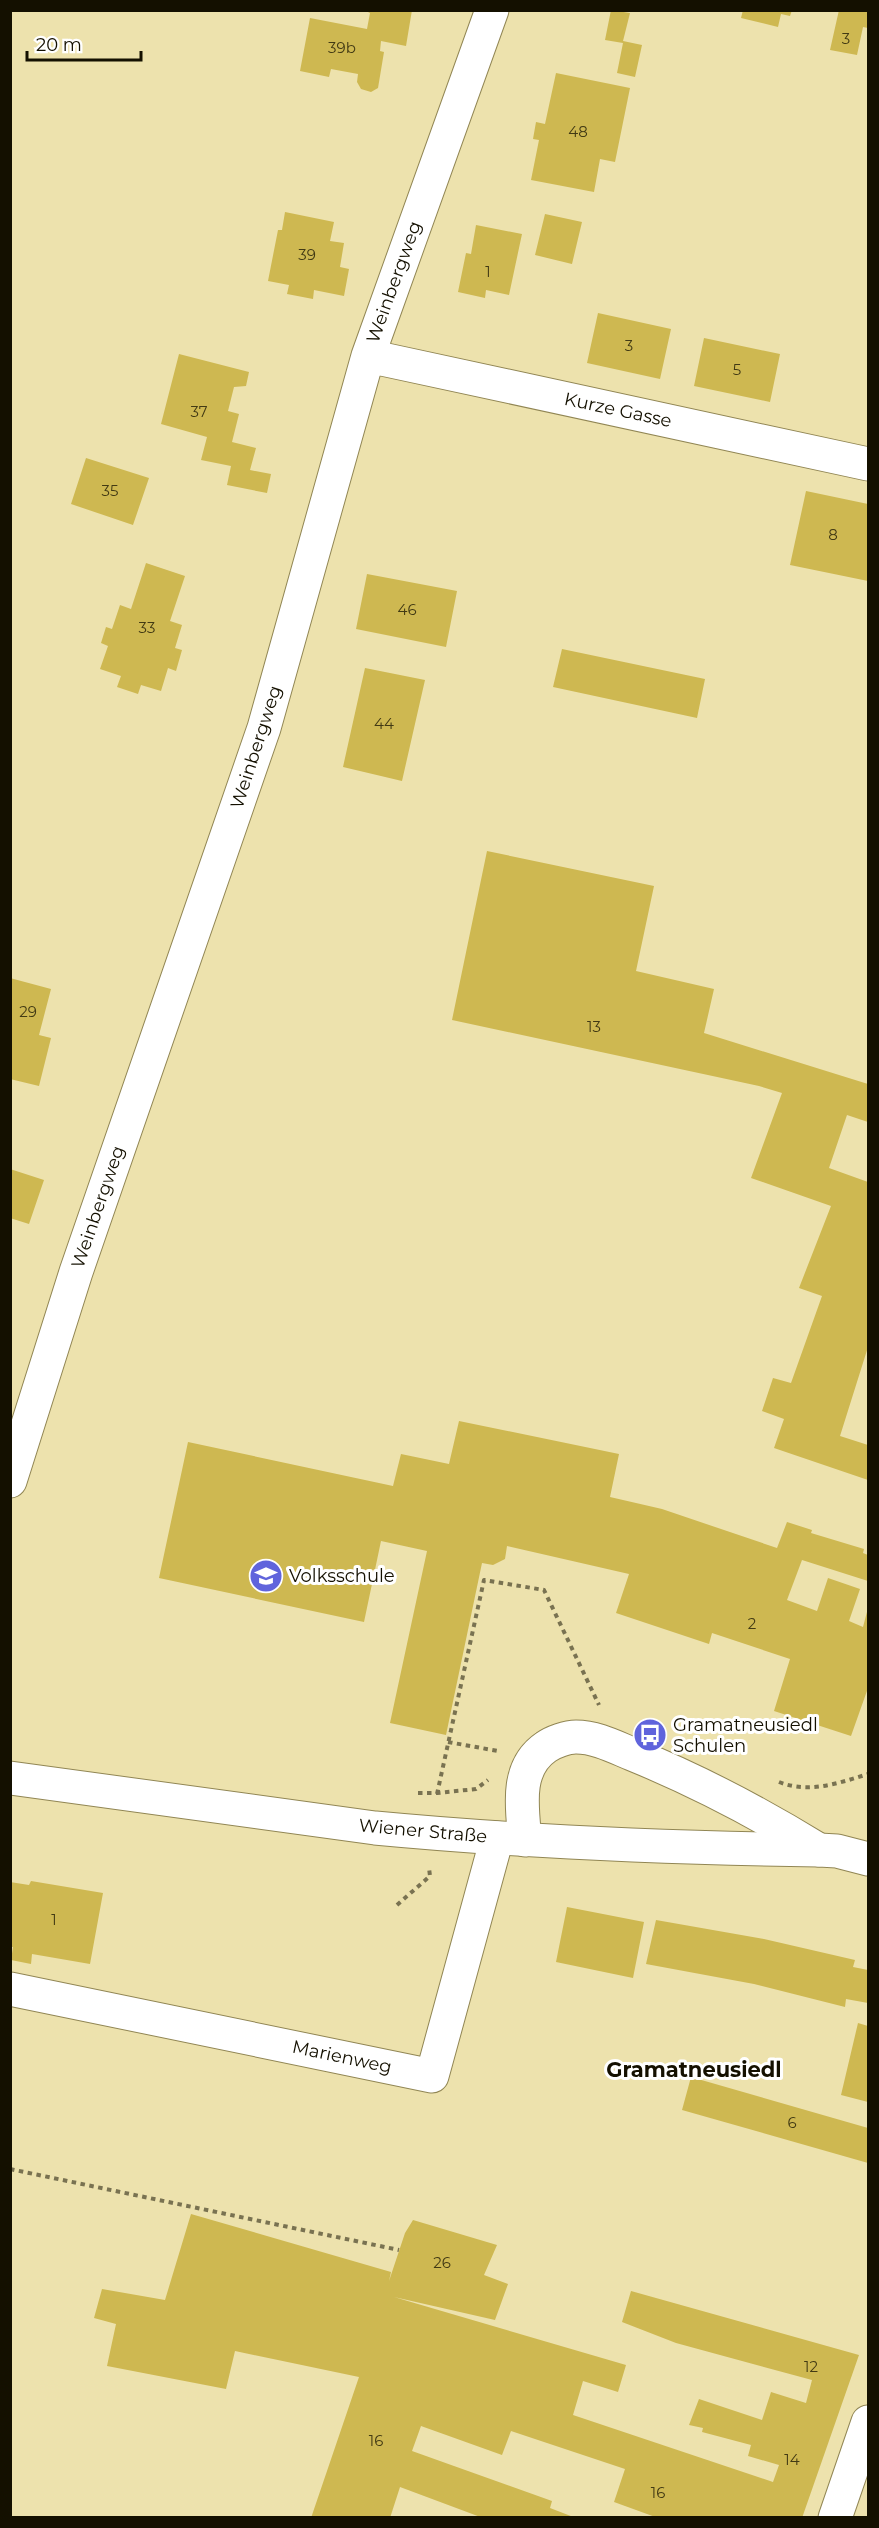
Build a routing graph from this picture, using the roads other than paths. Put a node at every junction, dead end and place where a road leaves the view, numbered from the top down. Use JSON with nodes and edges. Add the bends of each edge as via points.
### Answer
{"nodes":[{"id":1,"x":492,"y":10,"type":"edge"},
{"id":2,"x":368,"y":356,"type":"junction"},
{"id":3,"x":868,"y":464,"type":"edge"},
{"id":4,"x":10,"y":1481,"type":"edge"},
{"id":5,"x":10,"y":1778,"type":"edge"},
{"id":6,"x":511,"y":1839,"type":"junction"},
{"id":7,"x":842,"y":1849,"type":"edge"},
{"id":8,"x":868,"y":1859,"type":"edge"},
{"id":9,"x":10,"y":1989,"type":"edge"},
{"id":10,"x":868,"y":2422,"type":"edge"},
{"id":11,"x":835,"y":2517,"type":"edge"}],
"edges":[{"from":1,"to":2,"type":"street","name":"Weinbergweg"},
{"from":2,"to":3,"type":"street","name":"Kurze Gasse"},
{"from":2,"to":4,"type":"street","name":"Weinbergweg","via":[[264,728],[76,1272]]},
{"from":5,"to":6,"type":"street","name":"Wiener Straße","via":[[375,1828]]},
{"from":6,"to":7,"type":"street","name":"Wiener Straße","via":[[675,1848]]},
{"from":6,"to":7,"type":"street","via":[[525,1773],[545,1747],[575,1737],[597,1740],[657,1764]]},
{"from":6,"to":9,"type":"street","name":"Marienweg","via":[[432,2076]]},
{"from":7,"to":8,"type":"street","name":"Wiener Straße"},
{"from":10,"to":11,"type":"street"}]}
